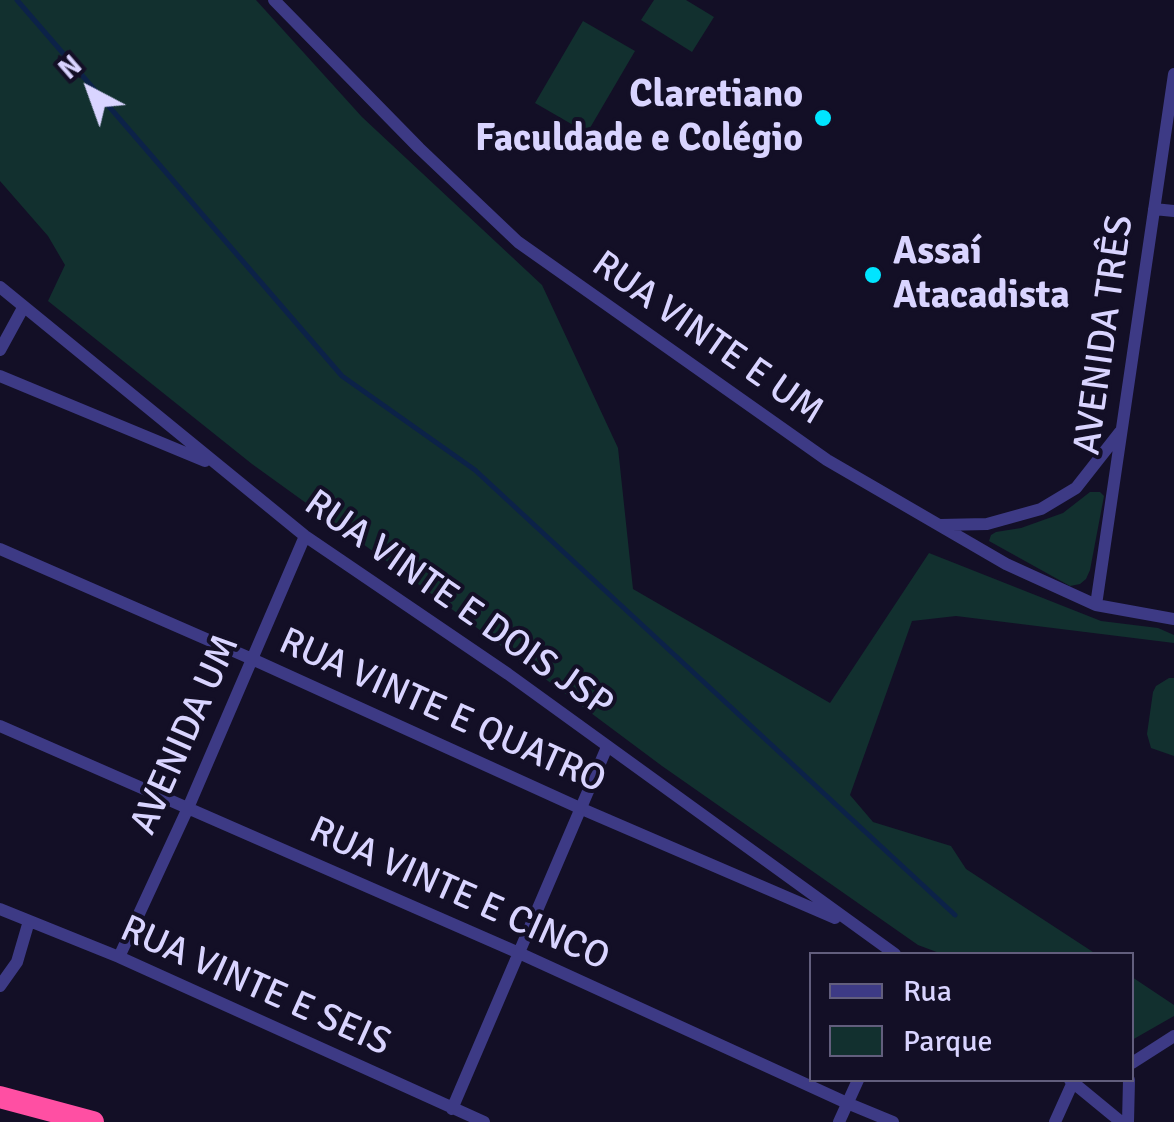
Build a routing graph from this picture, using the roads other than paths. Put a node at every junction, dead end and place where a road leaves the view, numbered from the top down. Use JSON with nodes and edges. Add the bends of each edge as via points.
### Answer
{"nodes":[{"id":1,"x":274,"y":0,"type":"edge"},
{"id":2,"x":1174,"y":74,"type":"edge"},
{"id":3,"x":1154,"y":209,"type":"junction"},
{"id":4,"x":1174,"y":211,"type":"edge"},
{"id":5,"x":0,"y":287,"type":"edge"},
{"id":6,"x":24,"y":308,"type":"junction"},
{"id":7,"x":0,"y":350,"type":"edge"},
{"id":8,"x":0,"y":376,"type":"edge"},
{"id":9,"x":1122,"y":430,"type":"junction"},
{"id":10,"x":221,"y":468,"type":"junction"},
{"id":11,"x":938,"y":526,"type":"junction"},
{"id":12,"x":305,"y":536,"type":"junction"},
{"id":13,"x":0,"y":549,"type":"edge"},
{"id":14,"x":1096,"y":605,"type":"junction"},
{"id":15,"x":1174,"y":619,"type":"edge"},
{"id":16,"x":252,"y":658,"type":"junction"},
{"id":17,"x":0,"y":726,"type":"edge"},
{"id":18,"x":607,"y":747,"type":"junction"},
{"id":19,"x":188,"y":808,"type":"junction"},
{"id":20,"x":582,"y":809,"type":"junction"},
{"id":21,"x":0,"y":908,"type":"edge"},
{"id":22,"x":29,"y":922,"type":"junction"},
{"id":23,"x":860,"y":929,"type":"junction"},
{"id":24,"x":892,"y":952,"type":"edge"},
{"id":25,"x":519,"y":953,"type":"junction"},
{"id":26,"x":119,"y":957,"type":"junction"},
{"id":27,"x":0,"y":986,"type":"edge"},
{"id":28,"x":1174,"y":1036,"type":"edge"},
{"id":29,"x":1134,"y":1062,"type":"edge"},
{"id":30,"x":857,"y":1082,"type":"edge"},
{"id":31,"x":1074,"y":1082,"type":"edge"},
{"id":32,"x":1077,"y":1082,"type":"edge"},
{"id":33,"x":1129,"y":1082,"type":"edge"},
{"id":34,"x":0,"y":1096,"type":"edge"},
{"id":35,"x":847,"y":1103,"type":"junction"},
{"id":36,"x":452,"y":1108,"type":"junction"},
{"id":37,"x":94,"y":1122,"type":"edge"},
{"id":38,"x":484,"y":1122,"type":"edge"},
{"id":39,"x":839,"y":1122,"type":"edge"},
{"id":40,"x":893,"y":1122,"type":"edge"},
{"id":41,"x":1055,"y":1122,"type":"edge"},
{"id":42,"x":1125,"y":1122,"type":"edge"}],
"edges":[{"from":1,"to":11,"type":"street","name":"RUA VINTE E UM","via":[[518,242],[827,460]]},
{"from":2,"to":3,"type":"street","name":"AVENIDA TRÊS"},
{"from":3,"to":4,"type":"street"},
{"from":3,"to":9,"type":"street","name":"AVENIDA TRÊS"},
{"from":5,"to":6,"type":"street","name":"RUA VINTE E DOIS JSP"},
{"from":6,"to":7,"type":"street"},
{"from":6,"to":10,"type":"street","name":"RUA VINTE E DOIS JSP"},
{"from":8,"to":10,"type":"street"},
{"from":9,"to":11,"type":"street","via":[[1076,488],[1040,509],[987,524]]},
{"from":9,"to":14,"type":"street","name":"AVENIDA TRÊS"},
{"from":10,"to":12,"type":"street","name":"RUA VINTE E DOIS JSP"},
{"from":11,"to":14,"type":"street","name":"RUA VINTE E UM"},
{"from":12,"to":16,"type":"street","name":"AVENIDA UM"},
{"from":12,"to":18,"type":"street","name":"RUA VINTE E DOIS JSP"},
{"from":13,"to":16,"type":"street","name":"RUA VINTE E QUATRO"},
{"from":14,"to":15,"type":"street","name":"RUA VINTE E UM"},
{"from":16,"to":19,"type":"street","name":"AVENIDA UM"},
{"from":16,"to":20,"type":"street","name":"RUA VINTE E QUATRO"},
{"from":17,"to":19,"type":"street","name":"RUA VINTE E CINCO"},
{"from":18,"to":20,"type":"street"},
{"from":18,"to":23,"type":"street","name":"RUA VINTE E DOIS JSP"},
{"from":19,"to":25,"type":"street","name":"RUA VINTE E CINCO"},
{"from":19,"to":26,"type":"street","name":"AVENIDA UM"},
{"from":20,"to":23,"type":"street","name":"RUA VINTE E QUATRO"},
{"from":20,"to":25,"type":"street"},
{"from":21,"to":22,"type":"street","name":"RUA VINTE E SEIS"},
{"from":22,"to":26,"type":"street","name":"RUA VINTE E SEIS"},
{"from":22,"to":27,"type":"street","via":[[17,962]]},
{"from":23,"to":24,"type":"street","name":"RUA VINTE E DOIS JSP"},
{"from":25,"to":35,"type":"street","name":"RUA VINTE E CINCO"},
{"from":25,"to":36,"type":"street"},
{"from":26,"to":36,"type":"street","name":"RUA VINTE E SEIS"},
{"from":28,"to":29,"type":"street"},
{"from":30,"to":35,"type":"street"},
{"from":31,"to":41,"type":"street"},
{"from":32,"to":42,"type":"street"},
{"from":33,"to":42,"type":"street"},
{"from":34,"to":37,"type":"highway"},
{"from":35,"to":39,"type":"street"},
{"from":35,"to":40,"type":"street","name":"RUA VINTE E CINCO"},
{"from":36,"to":38,"type":"street","name":"RUA VINTE E SEIS"}]}
